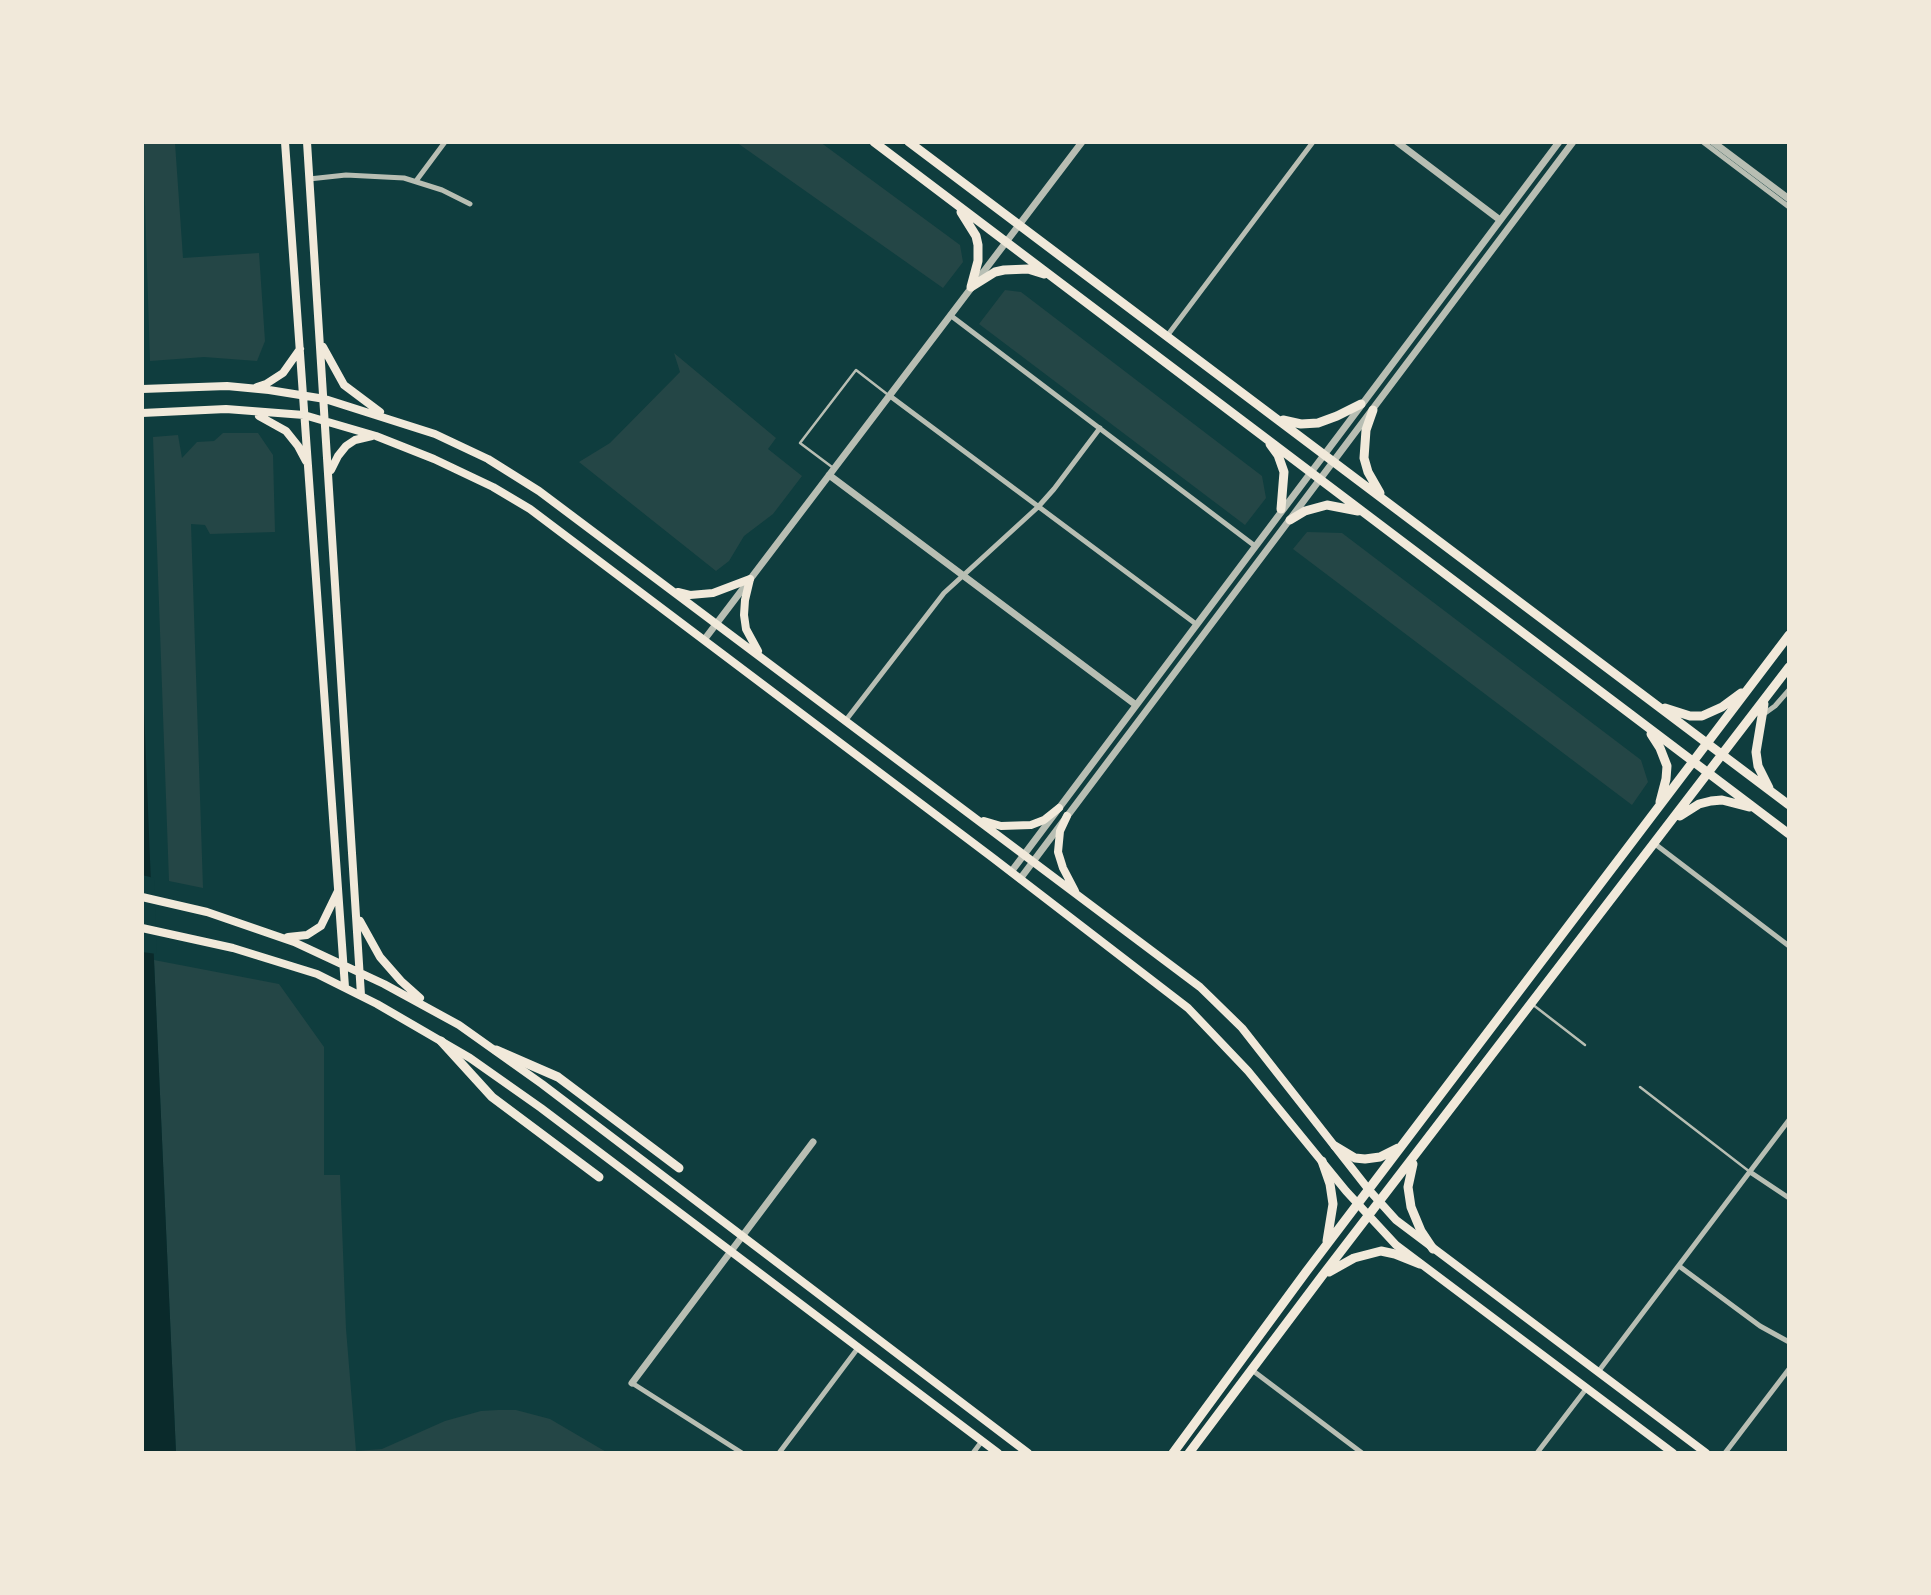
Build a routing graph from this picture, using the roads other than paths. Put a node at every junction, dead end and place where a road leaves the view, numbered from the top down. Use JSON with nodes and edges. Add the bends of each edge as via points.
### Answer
{"nodes":[{"id":1,"x":285,"y":142,"type":"edge"},
{"id":2,"x":307,"y":142,"type":"edge"},
{"id":3,"x":445,"y":142,"type":"edge"},
{"id":4,"x":874,"y":142,"type":"edge"},
{"id":5,"x":909,"y":142,"type":"edge"},
{"id":6,"x":1082,"y":142,"type":"edge"},
{"id":7,"x":1313,"y":142,"type":"edge"},
{"id":8,"x":1397,"y":142,"type":"edge"},
{"id":9,"x":1559,"y":142,"type":"edge"},
{"id":10,"x":1573,"y":142,"type":"edge"},
{"id":11,"x":1703,"y":142,"type":"edge"},
{"id":12,"x":1713,"y":142,"type":"edge"},
{"id":13,"x":309,"y":179,"type":"junction"},
{"id":14,"x":416,"y":181,"type":"junction"},
{"id":15,"x":1789,"y":199,"type":"edge"},
{"id":16,"x":953,"y":202,"type":"junction"},
{"id":17,"x":470,"y":204,"type":"dead end"},
{"id":18,"x":1789,"y":207,"type":"edge"},
{"id":19,"x":1500,"y":220,"type":"junction"},
{"id":20,"x":1018,"y":225,"type":"junction"},
{"id":21,"x":1005,"y":242,"type":"junction"},
{"id":22,"x":1055,"y":279,"type":"junction"},
{"id":23,"x":971,"y":287,"type":"junction"},
{"id":24,"x":950,"y":315,"type":"junction"},
{"id":25,"x":1167,"y":336,"type":"junction"},
{"id":26,"x":321,"y":342,"type":"junction"},
{"id":27,"x":300,"y":349,"type":"junction"},
{"id":28,"x":142,"y":388,"type":"edge"},
{"id":29,"x":248,"y":388,"type":"junction"},
{"id":30,"x":303,"y":395,"type":"junction"},
{"id":31,"x":890,"y":396,"type":"junction"},
{"id":32,"x":325,"y":399,"type":"junction"},
{"id":33,"x":1361,"y":404,"type":"junction"},
{"id":34,"x":1373,"y":410,"type":"junction"},
{"id":35,"x":250,"y":412,"type":"junction"},
{"id":36,"x":142,"y":413,"type":"edge"},
{"id":37,"x":304,"y":415,"type":"junction"},
{"id":38,"x":1275,"y":417,"type":"junction"},
{"id":39,"x":389,"y":418,"type":"junction"},
{"id":40,"x":326,"y":421,"type":"junction"},
{"id":41,"x":1100,"y":428,"type":"junction"},
{"id":42,"x":1262,"y":434,"type":"junction"},
{"id":43,"x":374,"y":436,"type":"junction"},
{"id":44,"x":1324,"y":453,"type":"junction"},
{"id":45,"x":1335,"y":462,"type":"junction"},
{"id":46,"x":309,"y":466,"type":"junction"},
{"id":47,"x":1310,"y":471,"type":"junction"},
{"id":48,"x":831,"y":472,"type":"junction"},
{"id":49,"x":330,"y":477,"type":"junction"},
{"id":50,"x":1321,"y":480,"type":"junction"},
{"id":51,"x":1385,"y":500,"type":"junction"},
{"id":52,"x":1038,"y":507,"type":"junction"},
{"id":53,"x":1281,"y":509,"type":"junction"},
{"id":54,"x":1371,"y":517,"type":"junction"},
{"id":55,"x":1290,"y":520,"type":"junction"},
{"id":56,"x":1255,"y":545,"type":"junction"},
{"id":57,"x":961,"y":575,"type":"junction"},
{"id":58,"x":750,"y":579,"type":"junction"},
{"id":59,"x":675,"y":592,"type":"junction"},
{"id":60,"x":717,"y":623,"type":"junction"},
{"id":61,"x":1196,"y":624,"type":"junction"},
{"id":62,"x":1789,"y":635,"type":"edge"},
{"id":63,"x":704,"y":640,"type":"junction"},
{"id":64,"x":765,"y":659,"type":"junction"},
{"id":65,"x":1789,"y":667,"type":"edge"},
{"id":66,"x":1751,"y":685,"type":"junction"},
{"id":67,"x":1789,"y":690,"type":"edge"},
{"id":68,"x":1765,"y":699,"type":"junction"},
{"id":69,"x":1653,"y":704,"type":"junction"},
{"id":70,"x":1136,"y":705,"type":"junction"},
{"id":71,"x":1760,"y":716,"type":"junction"},
{"id":72,"x":846,"y":720,"type":"junction"},
{"id":73,"x":1749,"y":721,"type":"junction"},
{"id":74,"x":1646,"y":726,"type":"junction"},
{"id":75,"x":1707,"y":744,"type":"junction"},
{"id":76,"x":1723,"y":755,"type":"junction"},
{"id":77,"x":1694,"y":762,"type":"junction"},
{"id":78,"x":1709,"y":774,"type":"junction"},
{"id":79,"x":1771,"y":792,"type":"junction"},
{"id":80,"x":1789,"y":805,"type":"edge"},
{"id":81,"x":1059,"y":808,"type":"junction"},
{"id":82,"x":1658,"y":810,"type":"junction"},
{"id":83,"x":1757,"y":810,"type":"junction"},
{"id":84,"x":1067,"y":816,"type":"junction"},
{"id":85,"x":979,"y":819,"type":"junction"},
{"id":86,"x":1673,"y":821,"type":"junction"},
{"id":87,"x":1789,"y":834,"type":"edge"},
{"id":88,"x":1655,"y":844,"type":"junction"},
{"id":89,"x":1024,"y":854,"type":"junction"},
{"id":90,"x":1033,"y":862,"type":"junction"},
{"id":91,"x":1011,"y":872,"type":"junction"},
{"id":92,"x":1020,"y":879,"type":"junction"},
{"id":93,"x":339,"y":889,"type":"junction"},
{"id":94,"x":142,"y":897,"type":"edge"},
{"id":95,"x":1078,"y":897,"type":"junction"},
{"id":96,"x":358,"y":915,"type":"junction"},
{"id":97,"x":142,"y":928,"type":"edge"},
{"id":98,"x":282,"y":937,"type":"junction"},
{"id":99,"x":1789,"y":946,"type":"edge"},
{"id":100,"x":344,"y":964,"type":"junction"},
{"id":101,"x":361,"y":973,"type":"junction"},
{"id":102,"x":345,"y":987,"type":"junction"},
{"id":103,"x":361,"y":995,"type":"junction"},
{"id":104,"x":1532,"y":1004,"type":"junction"},
{"id":105,"x":432,"y":1009,"type":"junction"},
{"id":106,"x":441,"y":1041,"type":"junction"},
{"id":107,"x":1585,"y":1045,"type":"dead end"},
{"id":108,"x":496,"y":1050,"type":"junction"},
{"id":109,"x":1640,"y":1087,"type":"dead end"},
{"id":110,"x":1789,"y":1120,"type":"edge"},
{"id":111,"x":813,"y":1142,"type":"dead end"},
{"id":112,"x":1403,"y":1145,"type":"junction"},
{"id":113,"x":1335,"y":1146,"type":"junction"},
{"id":114,"x":1416,"y":1156,"type":"junction"},
{"id":115,"x":1322,"y":1161,"type":"junction"},
{"id":116,"x":679,"y":1168,"type":"dead end"},
{"id":117,"x":1750,"y":1172,"type":"junction"},
{"id":118,"x":599,"y":1177,"type":"dead end"},
{"id":119,"x":1369,"y":1190,"type":"junction"},
{"id":120,"x":1789,"y":1198,"type":"edge"},
{"id":121,"x":1379,"y":1203,"type":"junction"},
{"id":122,"x":1357,"y":1205,"type":"junction"},
{"id":123,"x":1368,"y":1217,"type":"junction"},
{"id":124,"x":741,"y":1237,"type":"junction"},
{"id":125,"x":1326,"y":1245,"type":"junction"},
{"id":126,"x":1433,"y":1249,"type":"junction"},
{"id":127,"x":730,"y":1252,"type":"junction"},
{"id":128,"x":1420,"y":1264,"type":"junction"},
{"id":129,"x":1679,"y":1266,"type":"junction"},
{"id":130,"x":1322,"y":1276,"type":"junction"},
{"id":131,"x":1789,"y":1342,"type":"edge"},
{"id":132,"x":858,"y":1348,"type":"junction"},
{"id":133,"x":1789,"y":1369,"type":"edge"},
{"id":134,"x":1252,"y":1370,"type":"junction"},
{"id":135,"x":1598,"y":1372,"type":"junction"},
{"id":136,"x":632,"y":1383,"type":"joint"},
{"id":137,"x":1586,"y":1389,"type":"junction"},
{"id":138,"x":982,"y":1441,"type":"junction"},
{"id":139,"x":742,"y":1453,"type":"edge"},
{"id":140,"x":779,"y":1453,"type":"edge"},
{"id":141,"x":972,"y":1453,"type":"edge"},
{"id":142,"x":998,"y":1453,"type":"edge"},
{"id":143,"x":1028,"y":1453,"type":"edge"},
{"id":144,"x":1173,"y":1453,"type":"edge"},
{"id":145,"x":1189,"y":1453,"type":"edge"},
{"id":146,"x":1362,"y":1453,"type":"edge"},
{"id":147,"x":1537,"y":1453,"type":"edge"},
{"id":148,"x":1673,"y":1453,"type":"edge"},
{"id":149,"x":1706,"y":1453,"type":"edge"},
{"id":150,"x":1726,"y":1453,"type":"edge"}],
"edges":[{"from":1,"to":27,"type":"main road"},
{"from":2,"to":13,"type":"main road"},
{"from":3,"to":14,"type":"street"},
{"from":4,"to":16,"type":"main road"},
{"from":5,"to":20,"type":"main road"},
{"from":6,"to":20,"type":"street"},
{"from":7,"to":25,"type":"street"},
{"from":8,"to":19,"type":"street"},
{"from":9,"to":19,"type":"street"},
{"from":10,"to":34,"type":"street"},
{"from":11,"to":18,"type":"street"},
{"from":12,"to":15,"type":"street"},
{"from":13,"to":14,"type":"street","via":[[369,175]]},
{"from":13,"to":26,"type":"main road"},
{"from":14,"to":17,"type":"street"},
{"from":16,"to":21,"type":"main road"},
{"from":16,"to":23,"type":"main road","via":[[978,245]]},
{"from":19,"to":33,"type":"street"},
{"from":20,"to":21,"type":"street"},
{"from":20,"to":25,"type":"main road"},
{"from":21,"to":22,"type":"main road"},
{"from":21,"to":23,"type":"street"},
{"from":22,"to":23,"type":"main road","via":[[1013,269],[995,272]]},
{"from":22,"to":42,"type":"main road"},
{"from":23,"to":24,"type":"street"},
{"from":24,"to":31,"type":"street"},
{"from":24,"to":41,"type":"street"},
{"from":25,"to":38,"type":"main road"},
{"from":26,"to":32,"type":"main road"},
{"from":26,"to":39,"type":"main road","via":[[344,385]]},
{"from":27,"to":29,"type":"main road","via":[[278,377]]},
{"from":27,"to":30,"type":"main road"},
{"from":28,"to":29,"type":"main road"},
{"from":29,"to":30,"type":"main road"},
{"from":30,"to":32,"type":"main road"},
{"from":30,"to":37,"type":"main road"},
{"from":31,"to":48,"type":"street"},
{"from":31,"to":48,"type":"lane","via":[[856,370],[800,443]]},
{"from":31,"to":52,"type":"street"},
{"from":32,"to":39,"type":"main road"},
{"from":32,"to":40,"type":"main road"},
{"from":33,"to":38,"type":"main road","via":[[1318,422]]},
{"from":33,"to":44,"type":"street"},
{"from":34,"to":45,"type":"street"},
{"from":34,"to":51,"type":"main road","via":[[1364,458]]},
{"from":35,"to":36,"type":"main road"},
{"from":35,"to":37,"type":"main road"},
{"from":35,"to":46,"type":"main road","via":[[283,429]]},
{"from":37,"to":40,"type":"main road"},
{"from":37,"to":46,"type":"main road"},
{"from":38,"to":44,"type":"main road"},
{"from":39,"to":59,"type":"main road","via":[[435,434],[506,469]]},
{"from":40,"to":43,"type":"main road"},
{"from":40,"to":49,"type":"main road"},
{"from":41,"to":52,"type":"street"},
{"from":41,"to":56,"type":"street"},
{"from":42,"to":47,"type":"main road"},
{"from":42,"to":53,"type":"main road","via":[[1284,472]]},
{"from":43,"to":49,"type":"main road","via":[[346,446]]},
{"from":43,"to":63,"type":"main road","via":[[455,468],[511,497]]},
{"from":44,"to":45,"type":"main road"},
{"from":44,"to":47,"type":"street"},
{"from":45,"to":50,"type":"street"},
{"from":45,"to":51,"type":"main road"},
{"from":46,"to":93,"type":"main road"},
{"from":47,"to":50,"type":"main road"},
{"from":47,"to":53,"type":"street"},
{"from":48,"to":57,"type":"street"},
{"from":48,"to":58,"type":"street"},
{"from":49,"to":96,"type":"main road"},
{"from":50,"to":54,"type":"main road"},
{"from":50,"to":55,"type":"street"},
{"from":51,"to":69,"type":"main road"},
{"from":52,"to":57,"type":"street"},
{"from":52,"to":61,"type":"street"},
{"from":53,"to":56,"type":"street"},
{"from":54,"to":55,"type":"main road","via":[[1327,505]]},
{"from":54,"to":74,"type":"main road"},
{"from":55,"to":84,"type":"street"},
{"from":56,"to":61,"type":"street"},
{"from":57,"to":70,"type":"street"},
{"from":57,"to":72,"type":"street"},
{"from":58,"to":59,"type":"main road","via":[[713,593]]},
{"from":58,"to":60,"type":"street"},
{"from":58,"to":64,"type":"main road","via":[[746,629]]},
{"from":59,"to":60,"type":"main road"},
{"from":60,"to":63,"type":"street"},
{"from":60,"to":64,"type":"main road"},
{"from":61,"to":70,"type":"street"},
{"from":62,"to":66,"type":"main road"},
{"from":63,"to":91,"type":"main road"},
{"from":64,"to":72,"type":"main road"},
{"from":65,"to":68,"type":"main road"},
{"from":66,"to":69,"type":"main road","via":[[1702,716]]},
{"from":66,"to":75,"type":"main road"},
{"from":67,"to":71,"type":"street"},
{"from":68,"to":71,"type":"main road"},
{"from":68,"to":73,"type":"main road"},
{"from":69,"to":75,"type":"main road"},
{"from":70,"to":81,"type":"street"},
{"from":71,"to":73,"type":"street"},
{"from":71,"to":79,"type":"main road","via":[[1756,758]]},
{"from":72,"to":85,"type":"main road"},
{"from":73,"to":76,"type":"main road"},
{"from":74,"to":77,"type":"main road"},
{"from":74,"to":82,"type":"main road","via":[[1667,766]]},
{"from":75,"to":76,"type":"main road"},
{"from":75,"to":77,"type":"main road"},
{"from":76,"to":78,"type":"main road"},
{"from":76,"to":79,"type":"main road"},
{"from":77,"to":78,"type":"main road"},
{"from":77,"to":82,"type":"main road"},
{"from":78,"to":83,"type":"main road"},
{"from":78,"to":86,"type":"main road"},
{"from":79,"to":80,"type":"main road"},
{"from":81,"to":85,"type":"main road","via":[[1031,825],[1001,826]]},
{"from":81,"to":89,"type":"street"},
{"from":82,"to":112,"type":"main road"},
{"from":83,"to":86,"type":"main road","via":[[1715,800],[1699,804]]},
{"from":83,"to":87,"type":"main road"},
{"from":84,"to":90,"type":"street"},
{"from":84,"to":95,"type":"main road","via":[[1058,852]]},
{"from":85,"to":89,"type":"main road"},
{"from":86,"to":88,"type":"main road"},
{"from":88,"to":99,"type":"street"},
{"from":88,"to":104,"type":"main road"},
{"from":89,"to":90,"type":"main road"},
{"from":89,"to":91,"type":"street"},
{"from":90,"to":92,"type":"street"},
{"from":90,"to":95,"type":"main road"},
{"from":91,"to":92,"type":"main road"},
{"from":92,"to":115,"type":"main road","via":[[1188,1008],[1248,1071]]},
{"from":93,"to":98,"type":"main road","via":[[315,931],[298,938]]},
{"from":93,"to":100,"type":"main road"},
{"from":94,"to":98,"type":"main road"},
{"from":95,"to":113,"type":"main road","via":[[1156,951],[1223,1008]]},
{"from":96,"to":101,"type":"main road"},
{"from":96,"to":105,"type":"main road","via":[[385,964]]},
{"from":97,"to":102,"type":"main road","via":[[293,965]]},
{"from":98,"to":100,"type":"main road"},
{"from":100,"to":101,"type":"main road"},
{"from":100,"to":102,"type":"main road"},
{"from":101,"to":103,"type":"main road"},
{"from":101,"to":105,"type":"main road"},
{"from":102,"to":103,"type":"main road"},
{"from":103,"to":106,"type":"main road"},
{"from":104,"to":107,"type":"lane"},
{"from":104,"to":114,"type":"main road"},
{"from":105,"to":108,"type":"main road"},
{"from":106,"to":118,"type":"main road","via":[[492,1097]]},
{"from":106,"to":127,"type":"main road","via":[[533,1102]]},
{"from":108,"to":116,"type":"main road","via":[[558,1077]]},
{"from":108,"to":124,"type":"main road"},
{"from":109,"to":117,"type":"lane"},
{"from":110,"to":117,"type":"street"},
{"from":111,"to":124,"type":"street"},
{"from":112,"to":113,"type":"main road","via":[[1365,1159]]},
{"from":112,"to":119,"type":"main road"},
{"from":113,"to":119,"type":"main road"},
{"from":114,"to":121,"type":"main road"},
{"from":114,"to":126,"type":"main road","via":[[1409,1200]]},
{"from":115,"to":122,"type":"main road"},
{"from":115,"to":125,"type":"main road","via":[[1333,1204]]},
{"from":117,"to":120,"type":"street"},
{"from":117,"to":129,"type":"street"},
{"from":119,"to":121,"type":"main road"},
{"from":119,"to":122,"type":"main road"},
{"from":121,"to":123,"type":"main road"},
{"from":121,"to":126,"type":"main road"},
{"from":122,"to":123,"type":"main road"},
{"from":122,"to":125,"type":"main road"},
{"from":123,"to":128,"type":"main road"},
{"from":123,"to":130,"type":"main road"},
{"from":124,"to":127,"type":"street"},
{"from":124,"to":143,"type":"main road"},
{"from":125,"to":144,"type":"main road"},
{"from":126,"to":135,"type":"main road"},
{"from":127,"to":132,"type":"main road"},
{"from":127,"to":136,"type":"street"},
{"from":128,"to":130,"type":"main road","via":[[1381,1251],[1354,1258]]},
{"from":128,"to":137,"type":"main road"},
{"from":129,"to":131,"type":"street"},
{"from":129,"to":135,"type":"street"},
{"from":130,"to":134,"type":"main road"},
{"from":132,"to":138,"type":"main road"},
{"from":132,"to":140,"type":"street"},
{"from":133,"to":150,"type":"street"},
{"from":134,"to":145,"type":"main road"},
{"from":134,"to":146,"type":"street"},
{"from":135,"to":149,"type":"main road"},
{"from":136,"to":139,"type":"street"},
{"from":137,"to":147,"type":"street"},
{"from":137,"to":148,"type":"main road"},
{"from":138,"to":141,"type":"street"},
{"from":138,"to":142,"type":"main road"}]}
